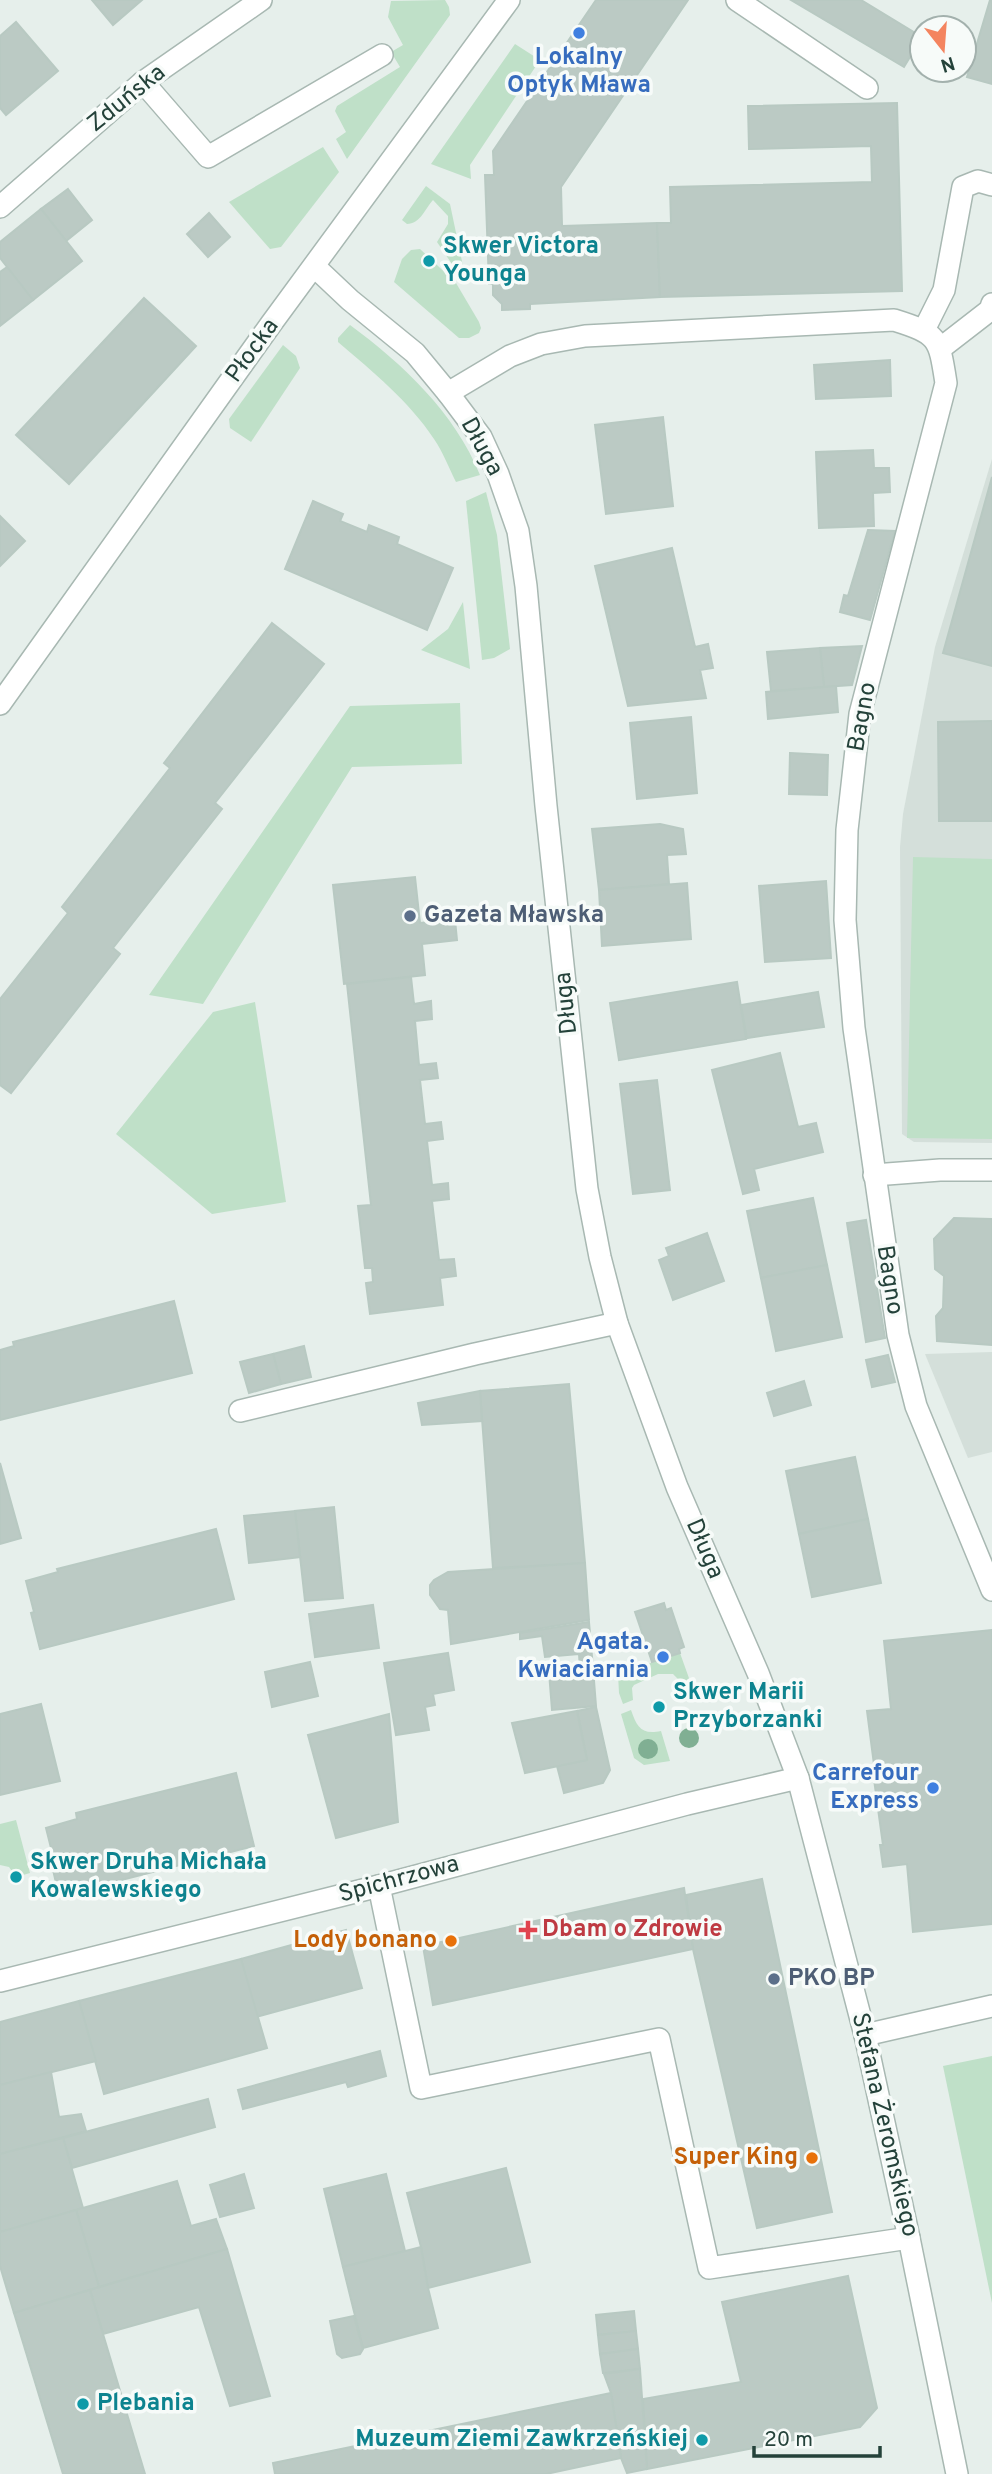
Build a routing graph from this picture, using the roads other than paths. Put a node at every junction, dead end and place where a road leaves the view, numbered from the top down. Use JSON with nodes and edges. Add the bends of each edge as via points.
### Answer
{"nodes":[{"id":1,"x":261,"y":0,"type":"edge"},
{"id":2,"x":509,"y":0,"type":"edge"},
{"id":3,"x":737,"y":0,"type":"edge"},
{"id":4,"x":382,"y":55,"type":"dead end"},
{"id":5,"x":143,"y":82,"type":"junction"},
{"id":6,"x":867,"y":88,"type":"dead end"},
{"id":7,"x":992,"y":186,"type":"edge"},
{"id":8,"x":0,"y":207,"type":"edge"},
{"id":9,"x":315,"y":267,"type":"junction"},
{"id":10,"x":992,"y":304,"type":"edge"},
{"id":11,"x":924,"y":330,"type":"junction"},
{"id":12,"x":941,"y":348,"type":"junction"},
{"id":13,"x":449,"y":393,"type":"junction"},
{"id":14,"x":0,"y":704,"type":"edge"},
{"id":15,"x":992,"y":1170,"type":"edge"},
{"id":16,"x":874,"y":1175,"type":"junction"},
{"id":17,"x":617,"y":1323,"type":"junction"},
{"id":18,"x":240,"y":1411,"type":"dead end"},
{"id":19,"x":992,"y":1590,"type":"edge"},
{"id":20,"x":798,"y":1779,"type":"junction"},
{"id":21,"x":379,"y":1886,"type":"junction"},
{"id":22,"x":0,"y":1981,"type":"edge"},
{"id":23,"x":992,"y":2006,"type":"edge"},
{"id":24,"x":865,"y":2035,"type":"junction"},
{"id":25,"x":909,"y":2238,"type":"junction"},
{"id":26,"x":957,"y":2474,"type":"edge"}],
"edges":[{"from":1,"to":5,"type":"street","name":"Zduńska"},
{"from":2,"to":9,"type":"street","name":"Płocka"},
{"from":3,"to":6,"type":"street"},
{"from":4,"to":5,"type":"street","via":[[208,157]]},
{"from":5,"to":8,"type":"street","name":"Zduńska"},
{"from":7,"to":11,"type":"street","via":[[978,181],[963,187],[944,290]]},
{"from":9,"to":13,"type":"street","name":"Długa","via":[[415,353]]},
{"from":9,"to":14,"type":"street","name":"Płocka"},
{"from":10,"to":12,"type":"street"},
{"from":11,"to":12,"type":"street"},
{"from":11,"to":13,"type":"street","via":[[894,320],[584,336],[510,356]]},
{"from":12,"to":16,"type":"street","name":"Bagno","via":[[946,383],[860,714],[847,830],[845,920],[850,987]]},
{"from":13,"to":17,"type":"street","name":"Długa","via":[[481,436],[518,531],[587,1189]]},
{"from":15,"to":16,"type":"street"},
{"from":16,"to":19,"type":"street","name":"Bagno","via":[[898,1335],[916,1406]]},
{"from":17,"to":18,"type":"street"},
{"from":17,"to":20,"type":"street","name":"Długa","via":[[677,1488],[758,1673]]},
{"from":20,"to":21,"type":"street","name":"Spichrzowa"},
{"from":20,"to":24,"type":"street","name":"Stefana Żeromskiego"},
{"from":21,"to":22,"type":"street","name":"Spichrzowa"},
{"from":21,"to":25,"type":"street","via":[[421,2088],[659,2039],[709,2268]]},
{"from":23,"to":24,"type":"street"},
{"from":24,"to":25,"type":"street","name":"Stefana Żeromskiego"},
{"from":25,"to":26,"type":"street","name":"Stefana Żeromskiego"}]}
